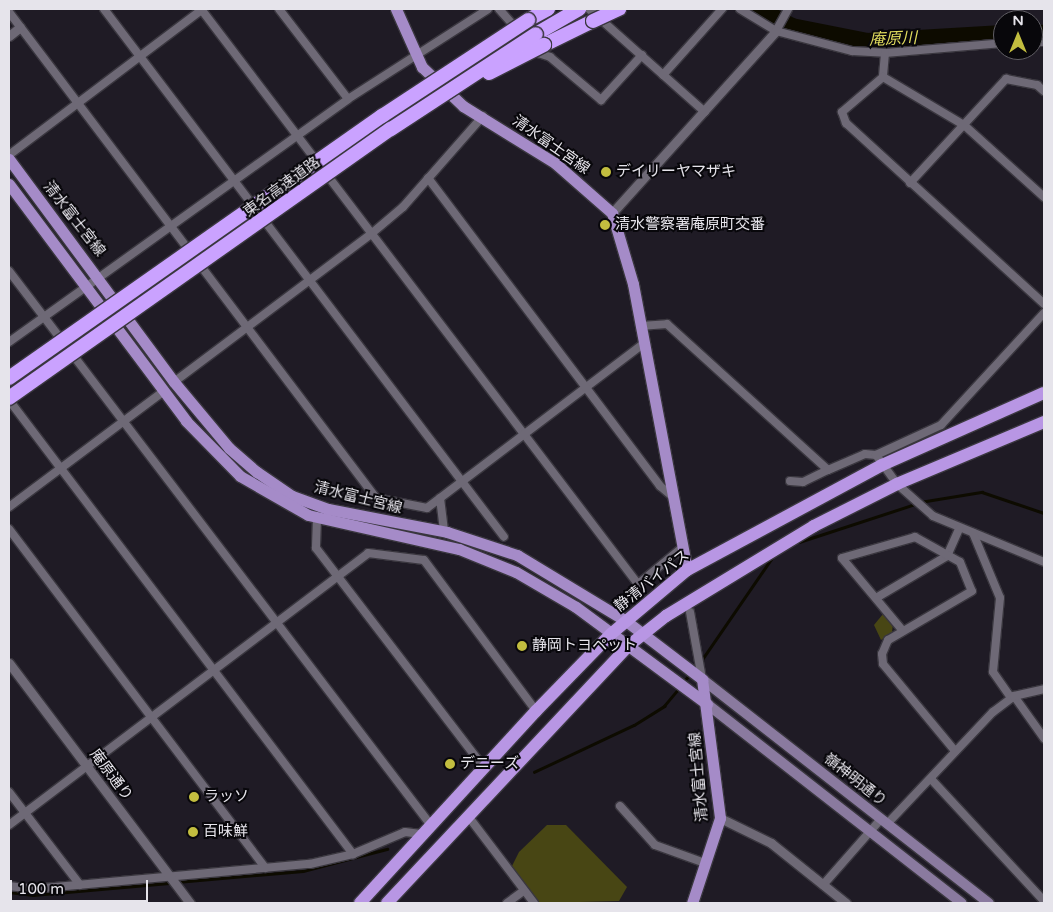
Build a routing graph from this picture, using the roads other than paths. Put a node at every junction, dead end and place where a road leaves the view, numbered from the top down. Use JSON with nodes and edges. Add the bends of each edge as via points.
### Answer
{"nodes":[{"id":1,"x":104,"y":9,"type":"edge"},
{"id":2,"x":202,"y":9,"type":"edge"},
{"id":3,"x":279,"y":9,"type":"edge"},
{"id":4,"x":396,"y":9,"type":"edge"},
{"id":5,"x":488,"y":9,"type":"edge"},
{"id":6,"x":499,"y":9,"type":"edge"},
{"id":7,"x":544,"y":9,"type":"edge"},
{"id":8,"x":548,"y":9,"type":"edge"},
{"id":9,"x":579,"y":9,"type":"edge"},
{"id":10,"x":620,"y":9,"type":"edge"},
{"id":11,"x":722,"y":9,"type":"edge"},
{"id":12,"x":740,"y":9,"type":"edge"},
{"id":13,"x":788,"y":9,"type":"edge"},
{"id":14,"x":9,"y":12,"type":"edge"},
{"id":15,"x":591,"y":15,"type":"edge"},
{"id":16,"x":528,"y":20,"type":"junction"},
{"id":17,"x":20,"y":27,"type":"junction"},
{"id":18,"x":778,"y":28,"type":"junction"},
{"id":19,"x":9,"y":36,"type":"edge"},
{"id":20,"x":540,"y":39,"type":"junction"},
{"id":21,"x":993,"y":44,"type":"edge"},
{"id":22,"x":885,"y":53,"type":"junction"},
{"id":23,"x":139,"y":56,"type":"junction"},
{"id":24,"x":642,"y":56,"type":"junction"},
{"id":25,"x":416,"y":57,"type":"junction"},
{"id":26,"x":663,"y":75,"type":"junction"},
{"id":27,"x":883,"y":77,"type":"junction"},
{"id":28,"x":1044,"y":91,"type":"edge"},
{"id":29,"x":348,"y":98,"type":"junction"},
{"id":30,"x":77,"y":102,"type":"junction"},
{"id":31,"x":705,"y":112,"type":"junction"},
{"id":32,"x":483,"y":116,"type":"junction"},
{"id":33,"x":964,"y":125,"type":"junction"},
{"id":34,"x":296,"y":136,"type":"junction"},
{"id":35,"x":9,"y":155,"type":"edge"},
{"id":36,"x":9,"y":159,"type":"edge"},
{"id":37,"x":428,"y":178,"type":"junction"},
{"id":38,"x":233,"y":181,"type":"junction"},
{"id":39,"x":910,"y":183,"type":"junction"},
{"id":40,"x":9,"y":184,"type":"edge"},
{"id":41,"x":1044,"y":197,"type":"edge"},
{"id":42,"x":612,"y":213,"type":"junction"},
{"id":43,"x":169,"y":225,"type":"junction"},
{"id":44,"x":372,"y":234,"type":"junction"},
{"id":45,"x":9,"y":271,"type":"edge"},
{"id":46,"x":100,"y":278,"type":"junction"},
{"id":47,"x":310,"y":281,"type":"junction"},
{"id":48,"x":85,"y":289,"type":"junction"},
{"id":49,"x":1044,"y":304,"type":"edge"},
{"id":50,"x":1044,"y":313,"type":"edge"},
{"id":51,"x":45,"y":318,"type":"junction"},
{"id":52,"x":640,"y":326,"type":"junction"},
{"id":53,"x":247,"y":327,"type":"junction"},
{"id":54,"x":9,"y":342,"type":"edge"},
{"id":55,"x":643,"y":344,"type":"junction"},
{"id":56,"x":9,"y":378,"type":"edge"},
{"id":57,"x":174,"y":382,"type":"junction"},
{"id":58,"x":586,"y":386,"type":"junction"},
{"id":59,"x":164,"y":391,"type":"junction"},
{"id":60,"x":1044,"y":393,"type":"edge"},
{"id":61,"x":9,"y":399,"type":"edge"},
{"id":62,"x":122,"y":421,"type":"junction"},
{"id":63,"x":1044,"y":422,"type":"edge"},
{"id":64,"x":524,"y":434,"type":"junction"},
{"id":65,"x":879,"y":460,"type":"junction"},
{"id":66,"x":60,"y":468,"type":"junction"},
{"id":67,"x":828,"y":470,"type":"junction"},
{"id":68,"x":790,"y":481,"type":"dead end"},
{"id":69,"x":461,"y":482,"type":"junction"},
{"id":70,"x":897,"y":484,"type":"junction"},
{"id":71,"x":440,"y":498,"type":"junction"},
{"id":72,"x":676,"y":500,"type":"junction"},
{"id":73,"x":9,"y":507,"type":"edge"},
{"id":74,"x":316,"y":518,"type":"junction"},
{"id":75,"x":9,"y":529,"type":"edge"},
{"id":76,"x":959,"y":529,"type":"junction"},
{"id":77,"x":444,"y":532,"type":"junction"},
{"id":78,"x":973,"y":533,"type":"junction"},
{"id":79,"x":504,"y":538,"type":"dead end"},
{"id":80,"x":683,"y":547,"type":"junction"},
{"id":81,"x":947,"y":556,"type":"junction"},
{"id":82,"x":1044,"y":562,"type":"edge"},
{"id":83,"x":687,"y":570,"type":"junction"},
{"id":84,"x":338,"y":577,"type":"junction"},
{"id":85,"x":876,"y":598,"type":"junction"},
{"id":86,"x":690,"y":612,"type":"dead end"},
{"id":87,"x":626,"y":621,"type":"junction"},
{"id":88,"x":276,"y":624,"type":"junction"},
{"id":89,"x":903,"y":631,"type":"junction"},
{"id":90,"x":612,"y":634,"type":"junction"},
{"id":91,"x":644,"y":634,"type":"junction"},
{"id":92,"x":628,"y":647,"type":"junction"},
{"id":93,"x":9,"y":663,"type":"edge"},
{"id":94,"x":212,"y":670,"type":"junction"},
{"id":95,"x":702,"y":679,"type":"junction"},
{"id":96,"x":1044,"y":689,"type":"edge"},
{"id":97,"x":1013,"y":697,"type":"junction"},
{"id":98,"x":707,"y":704,"type":"junction"},
{"id":99,"x":536,"y":711,"type":"junction"},
{"id":100,"x":151,"y":716,"type":"junction"},
{"id":101,"x":1044,"y":738,"type":"edge"},
{"id":102,"x":955,"y":751,"type":"junction"},
{"id":103,"x":87,"y":766,"type":"junction"},
{"id":104,"x":484,"y":768,"type":"junction"},
{"id":105,"x":930,"y":779,"type":"junction"},
{"id":106,"x":9,"y":792,"type":"edge"},
{"id":107,"x":620,"y":806,"type":"dead end"},
{"id":108,"x":25,"y":812,"type":"junction"},
{"id":109,"x":468,"y":816,"type":"junction"},
{"id":110,"x":720,"y":818,"type":"junction"},
{"id":111,"x":884,"y":822,"type":"junction"},
{"id":112,"x":9,"y":825,"type":"edge"},
{"id":113,"x":425,"y":829,"type":"junction"},
{"id":114,"x":871,"y":830,"type":"junction"},
{"id":115,"x":354,"y":854,"type":"junction"},
{"id":116,"x":705,"y":863,"type":"junction"},
{"id":117,"x":265,"y":868,"type":"junction"},
{"id":118,"x":172,"y":878,"type":"junction"},
{"id":119,"x":80,"y":885,"type":"junction"},
{"id":120,"x":823,"y":885,"type":"junction"},
{"id":121,"x":9,"y":886,"type":"edge"},
{"id":122,"x":522,"y":892,"type":"junction"},
{"id":123,"x":836,"y":900,"type":"edge"},
{"id":124,"x":1044,"y":901,"type":"edge"},
{"id":125,"x":190,"y":903,"type":"edge"},
{"id":126,"x":360,"y":903,"type":"edge"},
{"id":127,"x":387,"y":903,"type":"edge"},
{"id":128,"x":507,"y":903,"type":"edge"},
{"id":129,"x":534,"y":903,"type":"edge"},
{"id":130,"x":692,"y":903,"type":"edge"},
{"id":131,"x":846,"y":903,"type":"edge"},
{"id":132,"x":962,"y":903,"type":"edge"},
{"id":133,"x":989,"y":903,"type":"edge"}],
"edges":[{"from":1,"to":23,"type":"street"},
{"from":2,"to":23,"type":"street"},
{"from":2,"to":34,"type":"street"},
{"from":3,"to":29,"type":"street"},
{"from":4,"to":25,"type":"main road","name":"清水富士宮線"},
{"from":5,"to":25,"type":"street"},
{"from":6,"to":24,"type":"street","via":[[538,53],[550,58],[601,100]]},
{"from":7,"to":16,"type":"highway"},
{"from":8,"to":16,"type":"highway","name":"東名高速道路"},
{"from":9,"to":20,"type":"highway","name":"東名高速道路"},
{"from":10,"to":15,"type":"highway","bridge":true},
{"from":11,"to":26,"type":"street"},
{"from":12,"to":18,"type":"street"},
{"from":13,"to":18,"type":"street"},
{"from":14,"to":17,"type":"street"},
{"from":15,"to":20,"type":"highway"},
{"from":15,"to":24,"type":"street"},
{"from":16,"to":56,"type":"highway","name":"東名高速道路","bridge":true,"via":[[382,116]]},
{"from":17,"to":19,"type":"street"},
{"from":17,"to":30,"type":"street"},
{"from":18,"to":22,"type":"street","via":[[852,51]]},
{"from":18,"to":31,"type":"street"},
{"from":20,"to":61,"type":"highway","name":"東名高速道路","bridge":true,"via":[[425,106]]},
{"from":21,"to":22,"type":"street"},
{"from":22,"to":27,"type":"street"},
{"from":23,"to":30,"type":"street"},
{"from":23,"to":38,"type":"street"},
{"from":24,"to":26,"type":"street"},
{"from":25,"to":29,"type":"street"},
{"from":25,"to":32,"type":"main road","name":"清水富士宮線","via":[[463,106]]},
{"from":26,"to":31,"type":"street"},
{"from":27,"to":33,"type":"street"},
{"from":27,"to":39,"type":"street","via":[[842,112],[846,123]]},
{"from":28,"to":33,"type":"street","via":[[1037,84],[1006,79]]},
{"from":29,"to":34,"type":"street"},
{"from":30,"to":35,"type":"street"},
{"from":30,"to":43,"type":"street"},
{"from":31,"to":42,"type":"street"},
{"from":32,"to":37,"type":"street"},
{"from":32,"to":42,"type":"main road","name":"清水富士宮線","via":[[555,163]]},
{"from":33,"to":39,"type":"street"},
{"from":33,"to":41,"type":"street"},
{"from":34,"to":38,"type":"street"},
{"from":34,"to":44,"type":"street"},
{"from":36,"to":46,"type":"main road","name":"清水富士宮線"},
{"from":37,"to":44,"type":"street"},
{"from":37,"to":58,"type":"street"},
{"from":38,"to":43,"type":"street"},
{"from":38,"to":47,"type":"street"},
{"from":39,"to":49,"type":"street"},
{"from":40,"to":48,"type":"main road","name":"清水富士宮線"},
{"from":42,"to":52,"type":"main road","name":"清水富士宮線","via":[[625,247]]},
{"from":43,"to":46,"type":"street"},
{"from":43,"to":53,"type":"street"},
{"from":44,"to":47,"type":"street"},
{"from":44,"to":64,"type":"street"},
{"from":45,"to":51,"type":"street"},
{"from":46,"to":48,"type":"street"},
{"from":46,"to":57,"type":"main road","name":"清水富士宮線"},
{"from":47,"to":53,"type":"street"},
{"from":47,"to":69,"type":"street"},
{"from":48,"to":51,"type":"street"},
{"from":48,"to":59,"type":"main road","name":"清水富士宮線"},
{"from":50,"to":65,"type":"street","via":[[941,425]]},
{"from":51,"to":54,"type":"street"},
{"from":51,"to":62,"type":"street"},
{"from":52,"to":55,"type":"main road","name":"清水富士宮線"},
{"from":52,"to":67,"type":"street","via":[[667,324]]},
{"from":53,"to":57,"type":"street"},
{"from":53,"to":71,"type":"street","via":[[376,498],[427,508]]},
{"from":55,"to":58,"type":"street"},
{"from":55,"to":72,"type":"main road","name":"清水富士宮線"},
{"from":57,"to":77,"type":"main road","name":"清水富士宮線","via":[[229,448],[292,496],[365,518]]},
{"from":58,"to":64,"type":"street"},
{"from":58,"to":72,"type":"street","via":[[660,486]]},
{"from":59,"to":62,"type":"street"},
{"from":59,"to":74,"type":"main road","name":"清水富士宮線","via":[[196,432],[240,476],[282,504]]},
{"from":60,"to":65,"type":"highway","name":"静清バイパス"},
{"from":61,"to":66,"type":"street"},
{"from":62,"to":66,"type":"street"},
{"from":62,"to":88,"type":"street"},
{"from":63,"to":70,"type":"highway"},
{"from":64,"to":69,"type":"street"},
{"from":64,"to":80,"type":"street","via":[[638,584]]},
{"from":65,"to":67,"type":"street","via":[[866,454]]},
{"from":65,"to":70,"type":"street"},
{"from":65,"to":83,"type":"highway","name":"静清バイパス"},
{"from":66,"to":73,"type":"street"},
{"from":66,"to":94,"type":"street"},
{"from":67,"to":68,"type":"street","via":[[802,482]]},
{"from":69,"to":71,"type":"street"},
{"from":69,"to":79,"type":"street"},
{"from":70,"to":76,"type":"street","via":[[933,516]]},
{"from":70,"to":91,"type":"highway","via":[[776,548],[689,600]]},
{"from":71,"to":77,"type":"street"},
{"from":72,"to":80,"type":"main road","name":"清水富士宮線"},
{"from":74,"to":84,"type":"street","via":[[316,548]]},
{"from":74,"to":90,"type":"main road","name":"清水富士宮線","via":[[459,549],[543,586]]},
{"from":75,"to":100,"type":"street"},
{"from":76,"to":78,"type":"street"},
{"from":76,"to":81,"type":"street"},
{"from":77,"to":87,"type":"main road","name":"清水富士宮線","via":[[487,543],[539,566]]},
{"from":78,"to":82,"type":"street"},
{"from":78,"to":97,"type":"street","via":[[1000,598],[993,672]]},
{"from":80,"to":83,"type":"main road","name":"清水富士宮線"},
{"from":81,"to":85,"type":"street"},
{"from":81,"to":85,"type":"street","via":[[915,538],[842,558]]},
{"from":81,"to":89,"type":"street","via":[[960,562],[972,591]]},
{"from":83,"to":87,"type":"highway","name":"静清バイパス"},
{"from":84,"to":88,"type":"street"},
{"from":84,"to":99,"type":"street","via":[[368,553],[424,560]]},
{"from":84,"to":104,"type":"street"},
{"from":85,"to":89,"type":"street"},
{"from":86,"to":95,"type":"street"},
{"from":87,"to":90,"type":"highway","name":"静清バイパス"},
{"from":87,"to":91,"type":"main road","name":"清水富士宮線"},
{"from":88,"to":94,"type":"street"},
{"from":88,"to":113,"type":"street"},
{"from":89,"to":102,"type":"street","via":[[888,640],[883,664]]},
{"from":90,"to":92,"type":"main road","name":"清水富士宮線"},
{"from":90,"to":99,"type":"highway","name":"静清バイパス"},
{"from":91,"to":92,"type":"highway"},
{"from":91,"to":95,"type":"main road","name":"清水富士宮線"},
{"from":92,"to":98,"type":"main road","name":"清水富士宮線"},
{"from":92,"to":109,"type":"highway"},
{"from":93,"to":103,"type":"street","name":"庵原通り"},
{"from":94,"to":100,"type":"street"},
{"from":94,"to":115,"type":"street"},
{"from":95,"to":98,"type":"main road","name":"清水富士宮線"},
{"from":95,"to":111,"type":"main road","name":"嶺神明通り"},
{"from":96,"to":97,"type":"street"},
{"from":97,"to":101,"type":"street"},
{"from":97,"to":102,"type":"street"},
{"from":98,"to":110,"type":"main road","name":"清水富士宮線"},
{"from":98,"to":114,"type":"main road","name":"嶺神明通り"},
{"from":99,"to":104,"type":"highway","name":"静清バイパス"},
{"from":100,"to":103,"type":"street"},
{"from":100,"to":117,"type":"street"},
{"from":102,"to":105,"type":"street"},
{"from":103,"to":108,"type":"street"},
{"from":103,"to":118,"type":"street","name":"庵原通り"},
{"from":104,"to":113,"type":"highway","name":"静清バイパス"},
{"from":105,"to":111,"type":"street"},
{"from":105,"to":124,"type":"street"},
{"from":106,"to":108,"type":"street"},
{"from":107,"to":116,"type":"street","via":[[655,845]]},
{"from":108,"to":112,"type":"street"},
{"from":108,"to":119,"type":"street"},
{"from":109,"to":122,"type":"street"},
{"from":109,"to":127,"type":"highway"},
{"from":110,"to":116,"type":"main road","name":"清水富士宮線"},
{"from":110,"to":120,"type":"street","via":[[771,843]]},
{"from":111,"to":114,"type":"street"},
{"from":111,"to":133,"type":"main road","name":"嶺神明通り"},
{"from":113,"to":115,"type":"street","via":[[405,832]]},
{"from":113,"to":126,"type":"highway","name":"静清バイパス"},
{"from":114,"to":120,"type":"street"},
{"from":114,"to":132,"type":"main road","name":"嶺神明通り"},
{"from":115,"to":117,"type":"street"},
{"from":116,"to":130,"type":"main road","name":"清水富士宮線"},
{"from":117,"to":118,"type":"street"},
{"from":118,"to":119,"type":"street"},
{"from":118,"to":125,"type":"street","name":"庵原通り"},
{"from":119,"to":121,"type":"street"},
{"from":120,"to":123,"type":"street"},
{"from":122,"to":128,"type":"street"},
{"from":122,"to":129,"type":"street"},
{"from":123,"to":131,"type":"street"}]}
